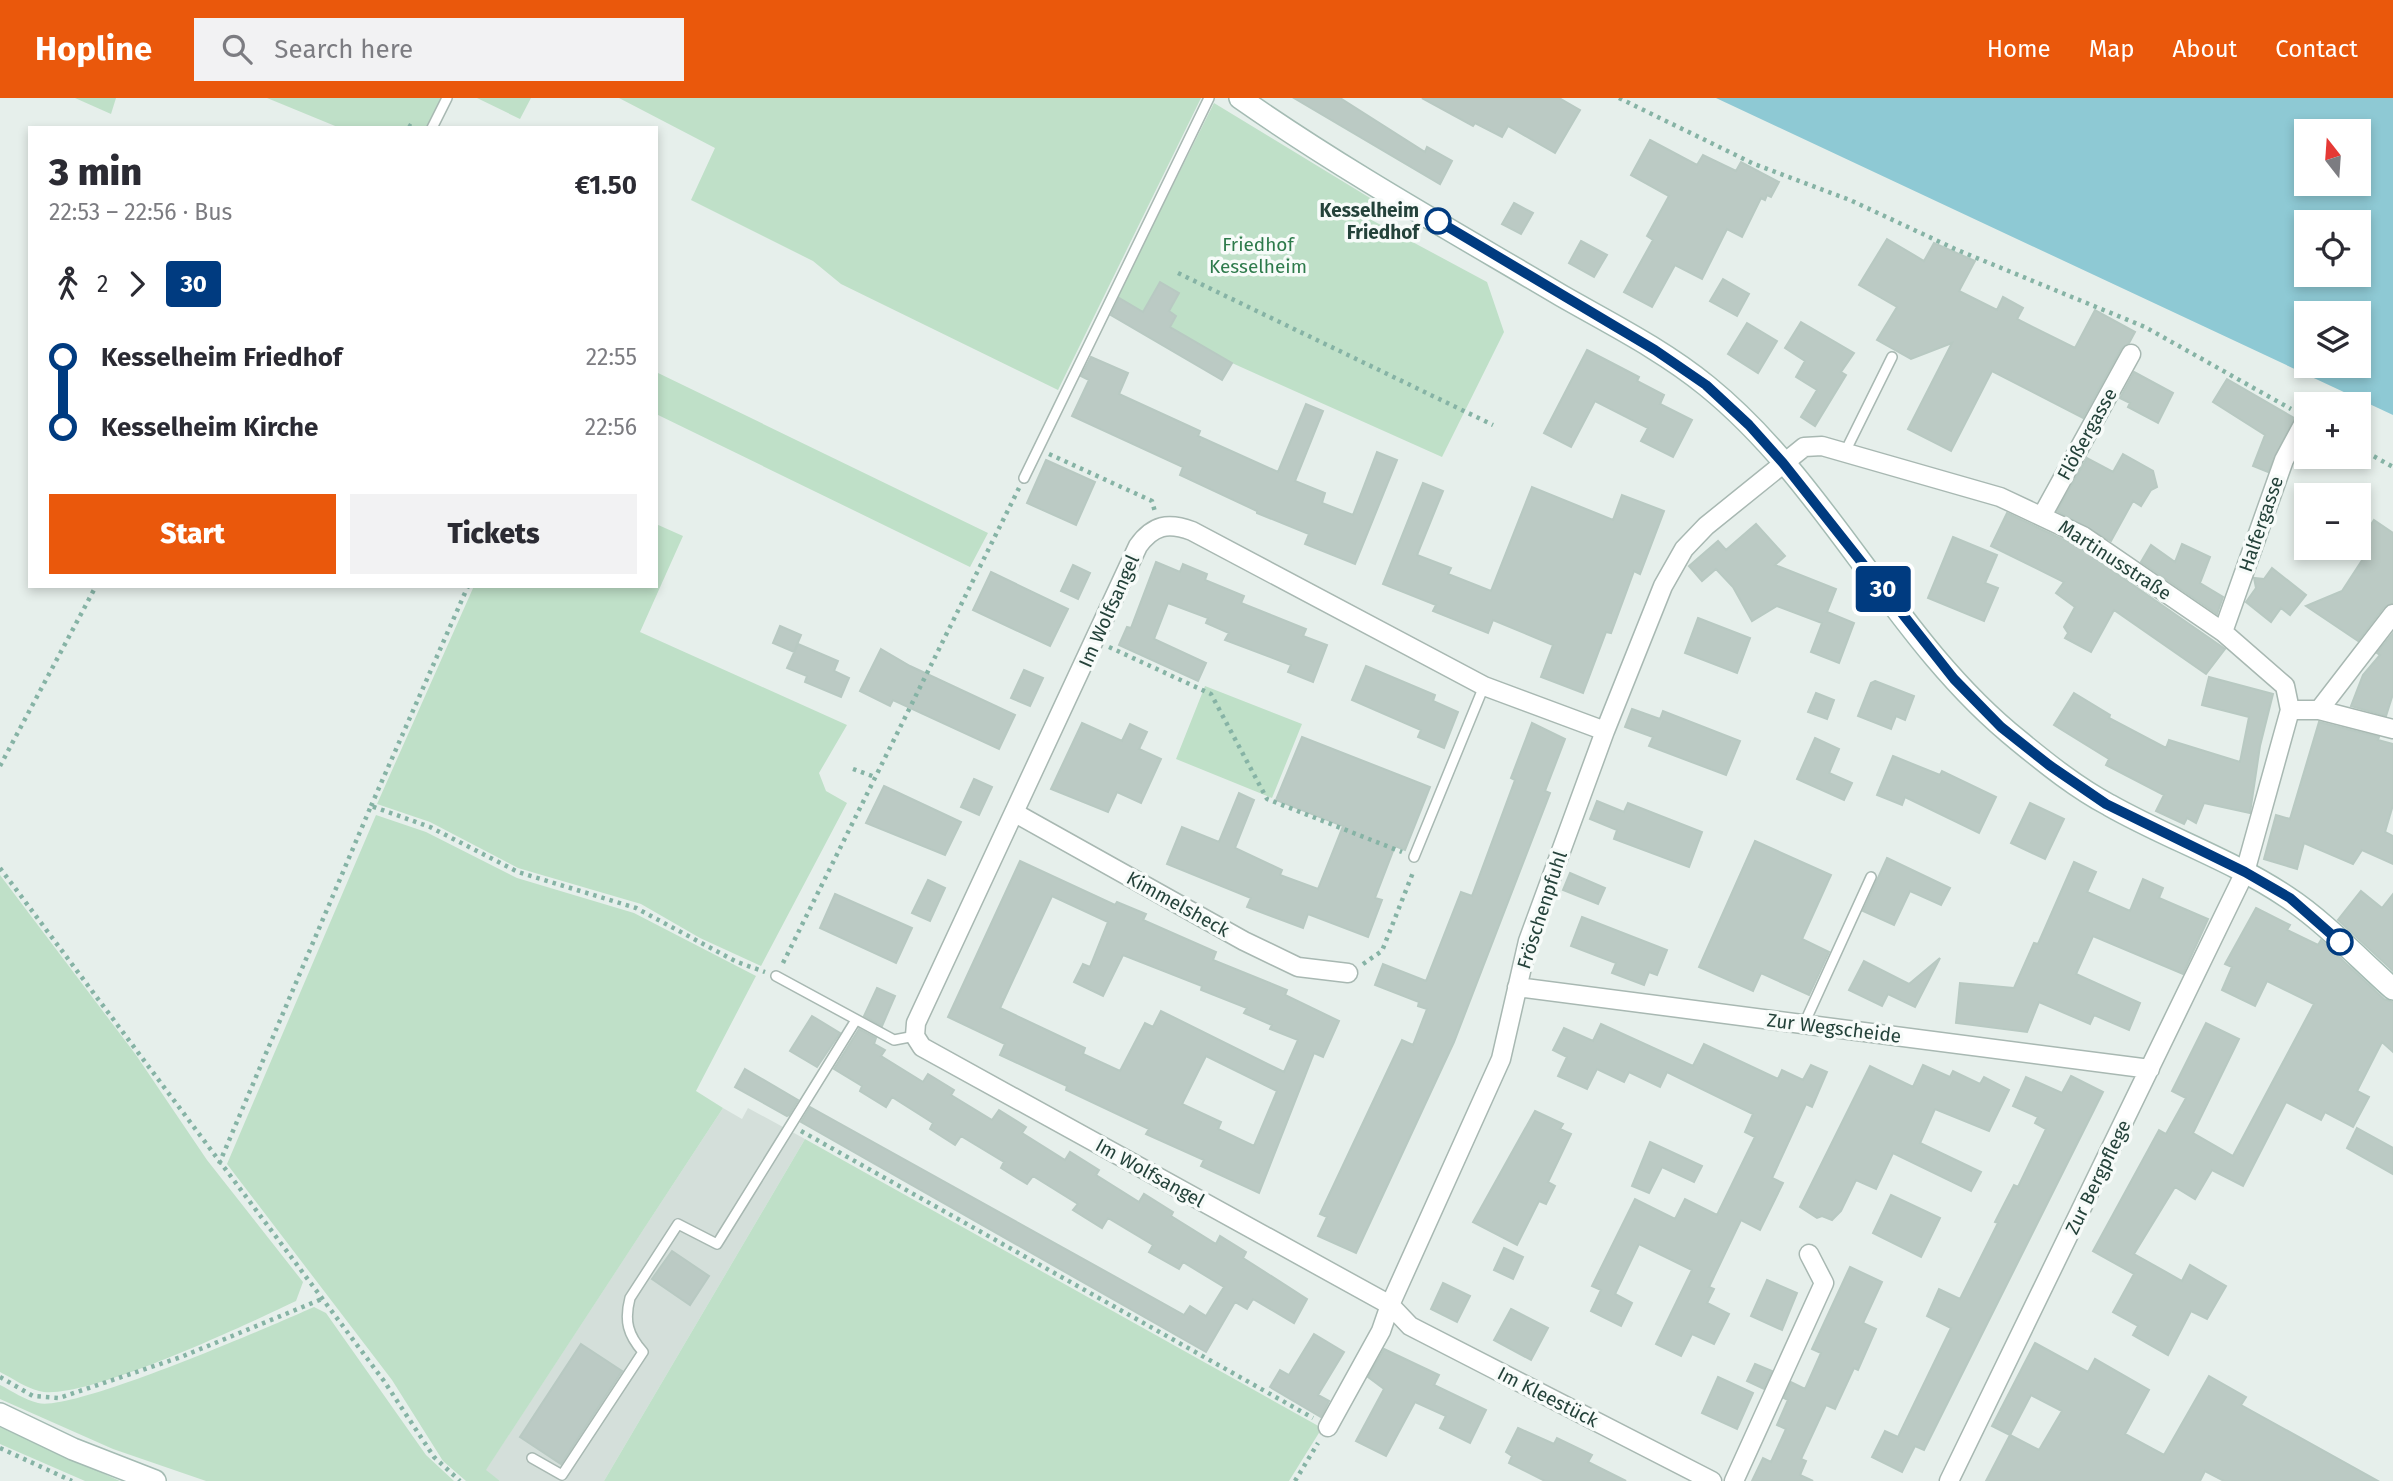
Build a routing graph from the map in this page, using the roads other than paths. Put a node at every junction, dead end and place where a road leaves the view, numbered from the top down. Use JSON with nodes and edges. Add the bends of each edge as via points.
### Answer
{"nodes":[{"id":1,"x":447,"y":98,"type":"edge"},
{"id":2,"x":1209,"y":98,"type":"edge"},
{"id":3,"x":1240,"y":98,"type":"edge"},
{"id":4,"x":433,"y":126,"type":"edge"},
{"id":5,"x":2131,"y":354,"type":"dead end"},
{"id":6,"x":1892,"y":357,"type":"dead end"},
{"id":7,"x":2294,"y":441,"type":"edge"},
{"id":8,"x":1845,"y":452,"type":"junction"},
{"id":9,"x":1783,"y":463,"type":"junction"},
{"id":10,"x":1024,"y":478,"type":"road end"},
{"id":11,"x":2043,"y":514,"type":"junction"},
{"id":12,"x":2393,"y":614,"type":"edge"},
{"id":13,"x":2223,"y":632,"type":"junction"},
{"id":14,"x":1484,"y":686,"type":"junction"},
{"id":15,"x":2290,"y":710,"type":"junction"},
{"id":16,"x":2319,"y":710,"type":"junction"},
{"id":17,"x":2393,"y":729,"type":"edge"},
{"id":18,"x":1605,"y":731,"type":"junction"},
{"id":19,"x":1015,"y":813,"type":"junction"},
{"id":20,"x":1414,"y":857,"type":"road end"},
{"id":21,"x":2245,"y":872,"type":"junction"},
{"id":22,"x":1871,"y":877,"type":"dead end"},
{"id":23,"x":1348,"y":973,"type":"road end"},
{"id":24,"x":776,"y":976,"type":"road end"},
{"id":25,"x":1517,"y":988,"type":"junction"},
{"id":26,"x":2393,"y":989,"type":"edge"},
{"id":27,"x":856,"y":1020,"type":"junction"},
{"id":28,"x":1804,"y":1024,"type":"junction"},
{"id":29,"x":915,"y":1036,"type":"junction"},
{"id":30,"x":2150,"y":1069,"type":"junction"},
{"id":31,"x":1808,"y":1254,"type":"dead end"},
{"id":32,"x":1390,"y":1305,"type":"junction"},
{"id":33,"x":0,"y":1414,"type":"edge"},
{"id":34,"x":1328,"y":1427,"type":"road end"},
{"id":35,"x":533,"y":1458,"type":"dead end"},
{"id":36,"x":155,"y":1481,"type":"edge"},
{"id":37,"x":1712,"y":1481,"type":"edge"},
{"id":38,"x":1734,"y":1481,"type":"edge"},
{"id":39,"x":1949,"y":1481,"type":"edge"}],
"edges":[{"from":1,"to":4,"type":"lane"},
{"from":2,"to":10,"type":"lane"},
{"from":3,"to":9,"type":"street","via":[[1655,350],[1706,385]]},
{"from":5,"to":11,"type":"street","name":"Flößergasse"},
{"from":6,"to":8,"type":"lane"},
{"from":7,"to":13,"type":"street","name":"Halfergasse"},
{"from":8,"to":9,"type":"street","name":"Martinusstraße","via":[[1804,447]]},
{"from":8,"to":11,"type":"street","name":"Martinusstraße"},
{"from":9,"to":18,"type":"street","name":"Fröschenpfuhl","via":[[1684,549],[1663,586]]},
{"from":9,"to":21,"type":"street","via":[[1954,679],[2001,727],[2106,804]]},
{"from":11,"to":13,"type":"street","name":"Martinusstraße","via":[[2112,554]]},
{"from":12,"to":16,"type":"street"},
{"from":13,"to":15,"type":"street","name":"Martinusstraße","via":[[2285,687]]},
{"from":14,"to":18,"type":"street"},
{"from":14,"to":19,"type":"street","name":"Im Wolfsangel","via":[[1192,531],[1176,524],[1160,526],[1147,533],[1138,546]]},
{"from":14,"to":20,"type":"lane"},
{"from":15,"to":16,"type":"street"},
{"from":15,"to":21,"type":"street","name":"Zur Bergpflege"},
{"from":16,"to":17,"type":"street"},
{"from":18,"to":25,"type":"street","name":"Fröschenpfuhl","via":[[1528,941]]},
{"from":19,"to":23,"type":"street","name":"Kimmelsheck","via":[[1298,967]]},
{"from":19,"to":29,"type":"street","name":"Im Wolfsangel","via":[[916,1023]]},
{"from":21,"to":26,"type":"street","via":[[2290,898]]},
{"from":21,"to":30,"type":"street","name":"Zur Bergpflege"},
{"from":22,"to":28,"type":"lane"},
{"from":24,"to":27,"type":"lane"},
{"from":25,"to":28,"type":"street","name":"Zur Wegscheide"},
{"from":25,"to":32,"type":"street","name":"Fröschenpfuhl","via":[[1501,1059]]},
{"from":27,"to":29,"type":"lane","via":[[894,1040]]},
{"from":27,"to":35,"type":"lane","via":[[717,1244],[677,1224],[627,1309],[628,1335],[642,1352],[562,1475]]},
{"from":28,"to":30,"type":"street","name":"Zur Wegscheide"},
{"from":29,"to":32,"type":"street","name":"Im Wolfsangel","via":[[922,1047]]},
{"from":30,"to":39,"type":"street","name":"Zur Bergpflege"},
{"from":31,"to":38,"type":"street","via":[[1824,1283]]},
{"from":32,"to":34,"type":"street","name":"Fröschenpfuhl","via":[[1381,1331]]},
{"from":32,"to":37,"type":"street","name":"Im Kleestück","via":[[1410,1326]]},
{"from":33,"to":36,"type":"street"}]}
